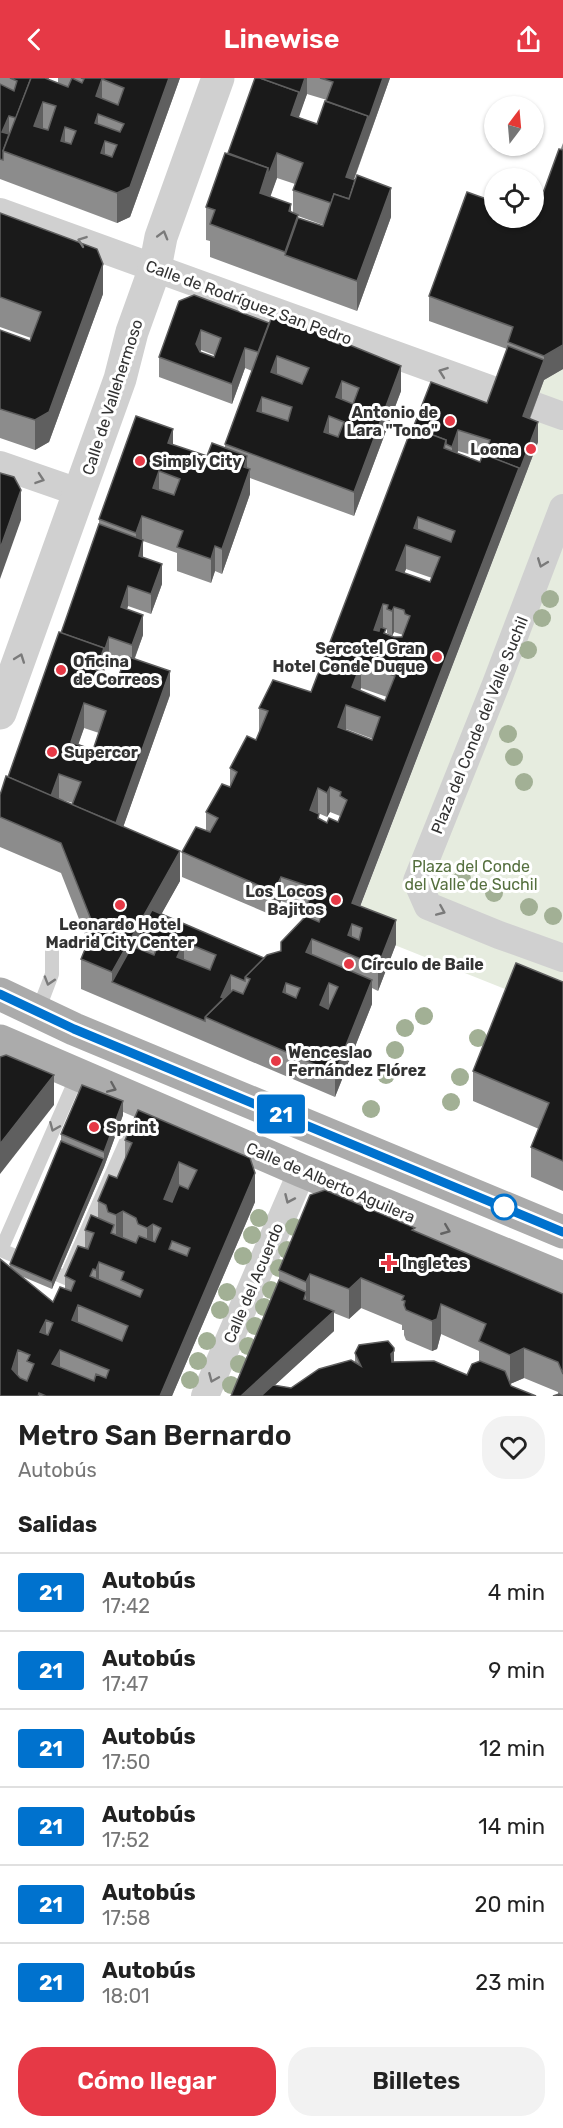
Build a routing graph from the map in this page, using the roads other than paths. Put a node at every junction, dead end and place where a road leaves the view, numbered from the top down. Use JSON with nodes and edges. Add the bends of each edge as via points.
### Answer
{"nodes":[{"id":1,"x":218,"y":78,"type":"edge"},
{"id":2,"x":0,"y":212,"type":"edge"},
{"id":3,"x":155,"y":268,"type":"junction"},
{"id":4,"x":498,"y":392,"type":"edge"},
{"id":5,"x":535,"y":406,"type":"edge"},
{"id":6,"x":563,"y":416,"type":"edge"},
{"id":7,"x":0,"y":465,"type":"edge"},
{"id":8,"x":81,"y":493,"type":"junction"},
{"id":9,"x":563,"y":508,"type":"edge"},
{"id":10,"x":0,"y":713,"type":"edge"},
{"id":11,"x":52,"y":951,"type":"dead end"},
{"id":12,"x":563,"y":958,"type":"edge"},
{"id":13,"x":0,"y":994,"type":"edge"},
{"id":14,"x":38,"y":1011,"type":"junction"},
{"id":15,"x":0,"y":1041,"type":"edge"},
{"id":16,"x":78,"y":1074,"type":"junction"},
{"id":17,"x":143,"y":1101,"type":"junction"},
{"id":18,"x":302,"y":1171,"type":"junction"},
{"id":19,"x":563,"y":1232,"type":"edge"},
{"id":20,"x":563,"y":1278,"type":"edge"},
{"id":21,"x":205,"y":1396,"type":"edge"}],
"edges":[{"from":3,"to":1,"type":"street","name":"Calle de Vallehermoso","one_way":true,"via":[[161,237]]},
{"from":3,"to":2,"type":"street","name":"Calle de Rodríguez San Pedro","one_way":true},
{"from":4,"to":3,"type":"street","name":"Calle de Rodríguez San Pedro","one_way":true},
{"from":3,"to":8,"type":"street","name":"Calle de Vallehermoso"},
{"from":5,"to":6,"type":"street"},
{"from":7,"to":8,"type":"street","one_way":true},
{"from":10,"to":8,"type":"street","name":"Calle de Vallehermoso","one_way":true},
{"from":9,"to":12,"type":"street","name":"Plaza del Conde del Valle Suchil","one_way":true,"via":[[417,881],[428,906]]},
{"from":11,"to":14,"type":"lane","one_way":true,"via":[[52,974]]},
{"from":13,"to":14,"type":"main road"},
{"from":14,"to":19,"type":"main road"},
{"from":15,"to":16,"type":"main road","name":"Calle de Alberto Aguilera"},
{"from":16,"to":17,"type":"main road","name":"Calle de Alberto Aguilera","one_way":true},
{"from":16,"to":17,"type":"lane","one_way":true,"via":[[1,1250],[66,1278]]},
{"from":17,"to":18,"type":"main road","name":"Calle de Alberto Aguilera"},
{"from":18,"to":20,"type":"main road","name":"Calle de Alberto Aguilera","one_way":true},
{"from":18,"to":21,"type":"street","name":"Calle del Acuerdo","one_way":true}]}
